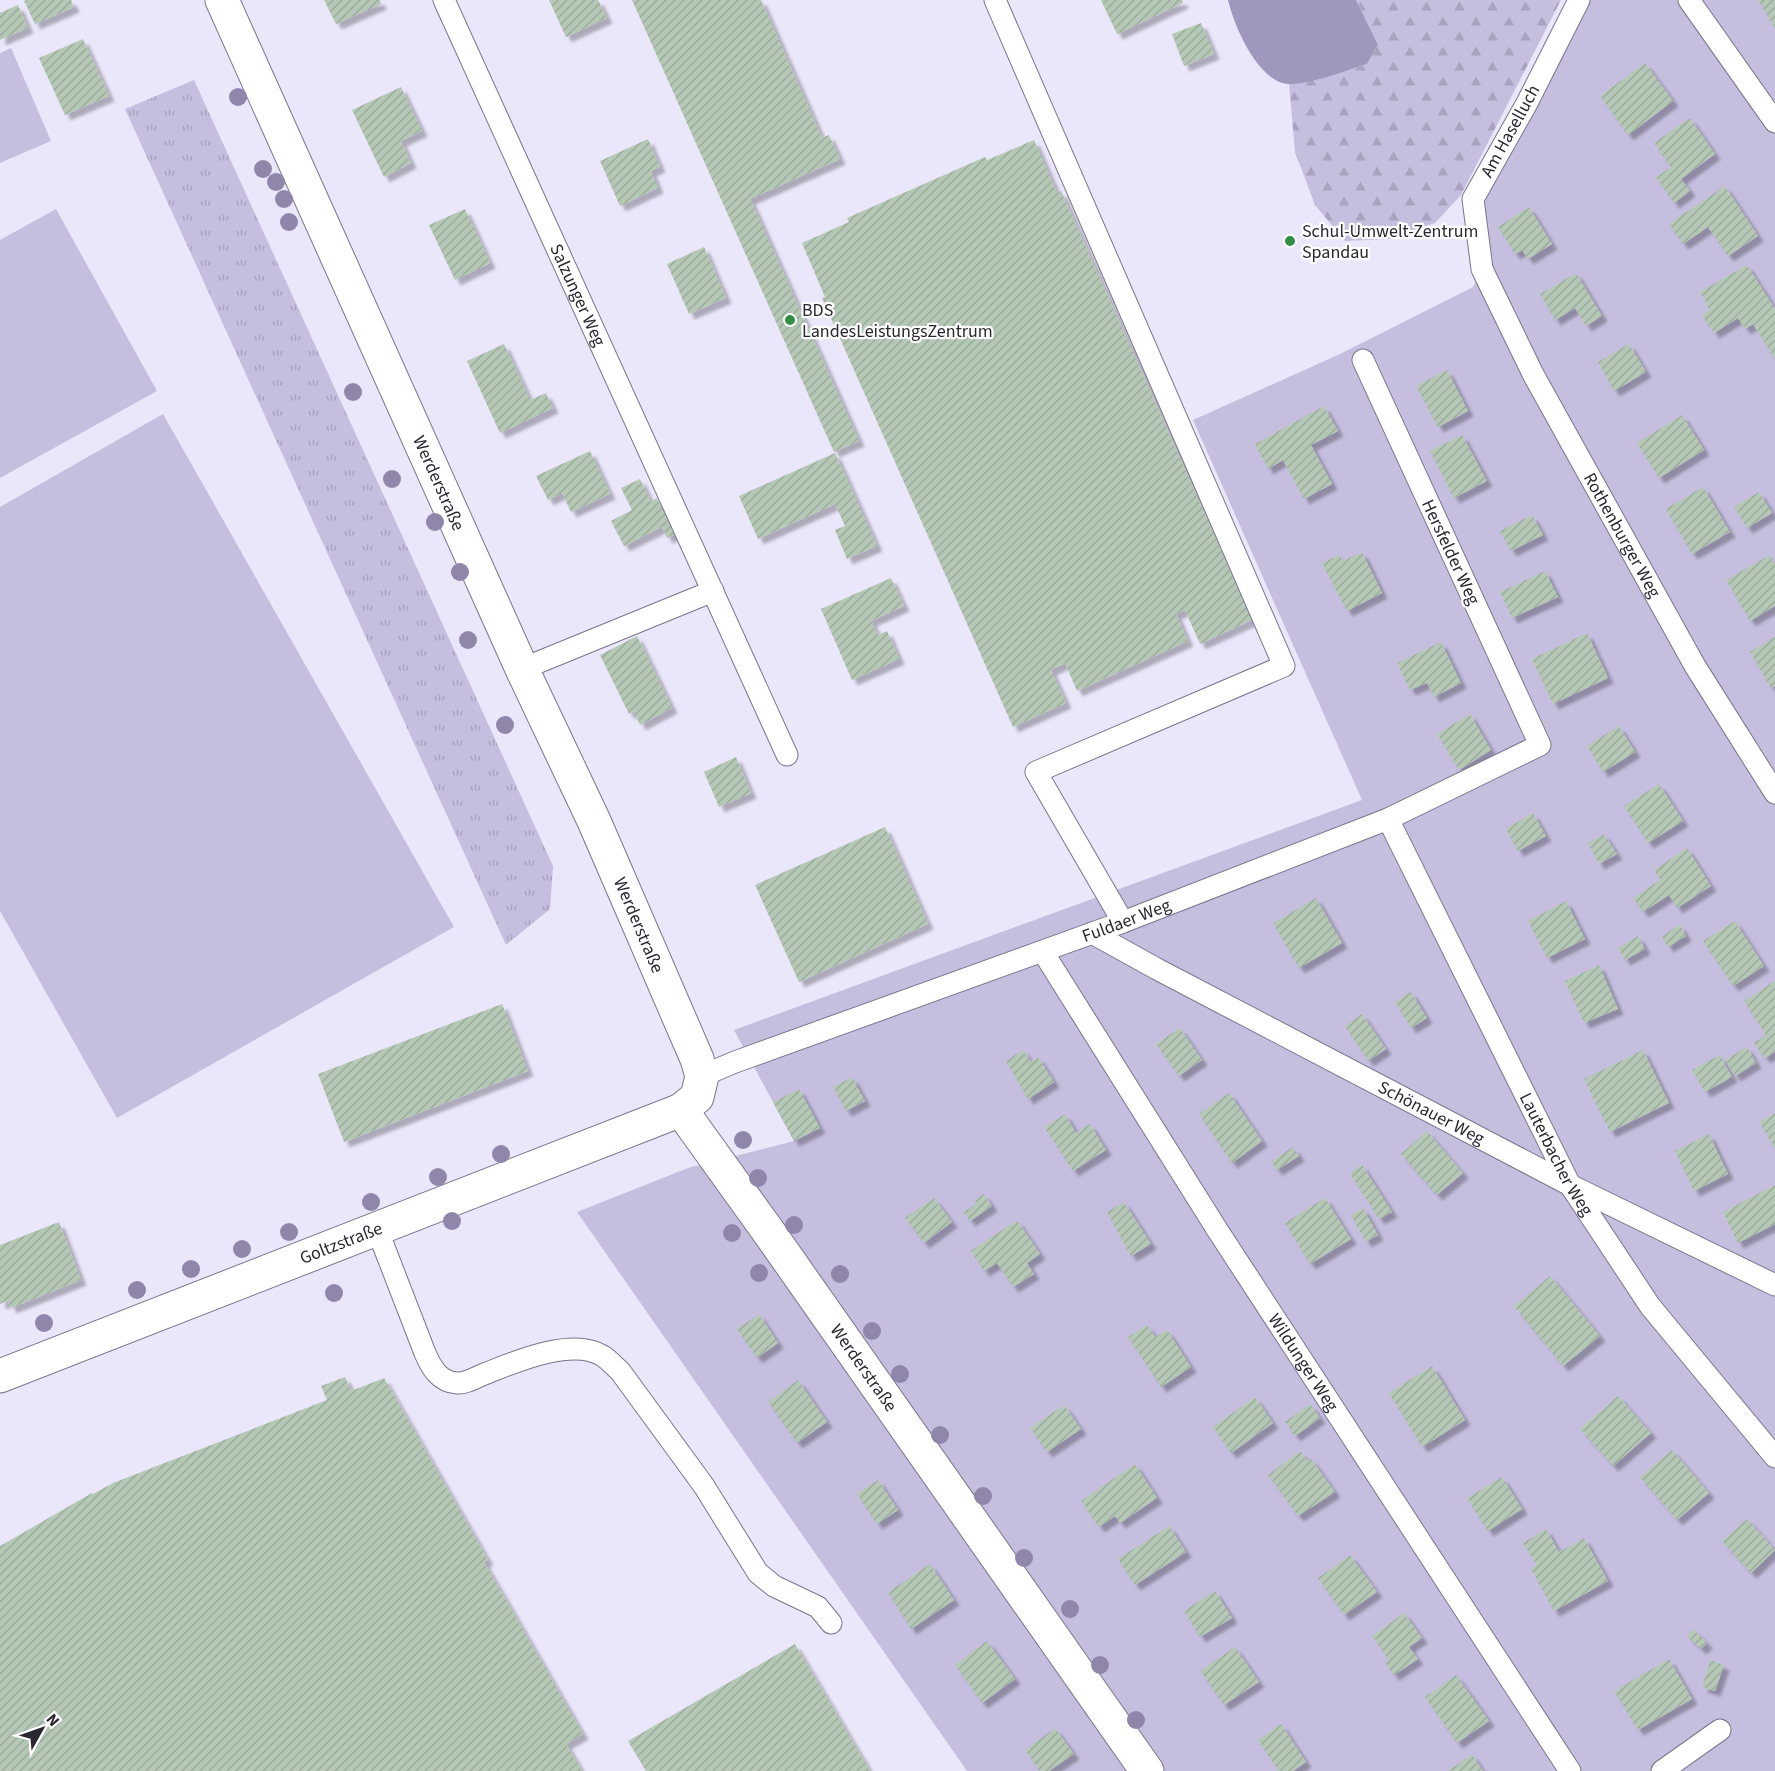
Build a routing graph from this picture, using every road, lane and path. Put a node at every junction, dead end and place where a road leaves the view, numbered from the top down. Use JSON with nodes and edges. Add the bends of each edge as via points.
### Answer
{"nodes":[{"id":1,"x":222,"y":0,"type":"edge"},
{"id":2,"x":444,"y":0,"type":"edge"},
{"id":3,"x":995,"y":0,"type":"edge"},
{"id":4,"x":1579,"y":0,"type":"edge"},
{"id":5,"x":1689,"y":0,"type":"edge"},
{"id":6,"x":1775,"y":122,"type":"edge"},
{"id":7,"x":1482,"y":269,"type":"joint"},
{"id":8,"x":1363,"y":360,"type":"dead end"},
{"id":9,"x":713,"y":591,"type":"junction"},
{"id":10,"x":522,"y":669,"type":"junction"},
{"id":11,"x":1540,"y":745,"type":"joint"},
{"id":12,"x":787,"y":755,"type":"dead end"},
{"id":13,"x":1775,"y":793,"type":"edge"},
{"id":14,"x":1388,"y":819,"type":"junction"},
{"id":15,"x":1123,"y":922,"type":"junction"},
{"id":16,"x":1092,"y":933,"type":"junction"},
{"id":17,"x":1043,"y":952,"type":"junction"},
{"id":18,"x":702,"y":1076,"type":"junction"},
{"id":19,"x":681,"y":1110,"type":"junction"},
{"id":20,"x":1570,"y":1185,"type":"junction"},
{"id":21,"x":377,"y":1229,"type":"junction"},
{"id":22,"x":1775,"y":1285,"type":"edge"},
{"id":23,"x":0,"y":1376,"type":"edge"},
{"id":24,"x":1775,"y":1457,"type":"edge"},
{"id":25,"x":831,"y":1623,"type":"dead end"},
{"id":26,"x":1720,"y":1730,"type":"dead end"},
{"id":27,"x":1147,"y":1771,"type":"edge"},
{"id":28,"x":1570,"y":1771,"type":"edge"},
{"id":29,"x":1662,"y":1771,"type":"edge"}],
"edges":[{"from":1,"to":10,"type":"street","name":"Werderstraße"},
{"from":2,"to":9,"type":"lane","name":"Salzunger Weg"},
{"from":3,"to":15,"type":"lane","via":[[1284,666],[1036,772]]},
{"from":4,"to":7,"type":"lane","name":"Am Haselluch","via":[[1473,199]]},
{"from":5,"to":6,"type":"lane"},
{"from":7,"to":13,"type":"lane","name":"Rothenburger Weg","via":[[1533,374],[1695,666]]},
{"from":8,"to":11,"type":"lane","name":"Hersfelder Weg"},
{"from":9,"to":10,"type":"lane"},
{"from":9,"to":12,"type":"lane","name":"Salzunger Weg"},
{"from":10,"to":18,"type":"street","name":"Werderstraße","via":[[594,821]]},
{"from":11,"to":14,"type":"lane","name":"Fuldaer Weg"},
{"from":14,"to":15,"type":"lane","name":"Fuldaer Weg"},
{"from":14,"to":20,"type":"lane","name":"Lauterbacher Weg"},
{"from":15,"to":16,"type":"lane","name":"Fuldaer Weg"},
{"from":16,"to":17,"type":"lane","name":"Fuldaer Weg"},
{"from":16,"to":20,"type":"lane","name":"Schönauer Weg"},
{"from":17,"to":18,"type":"lane","name":"Fuldaer Weg"},
{"from":17,"to":28,"type":"lane","name":"Wildunger Weg","via":[[1218,1231]]},
{"from":18,"to":19,"type":"street","via":[[697,1097]]},
{"from":19,"to":21,"type":"street","name":"Goltzstraße"},
{"from":19,"to":27,"type":"street","name":"Werderstraße"},
{"from":20,"to":22,"type":"lane","name":"Schönauer Weg"},
{"from":20,"to":24,"type":"lane","name":"Lauterbacher Weg","via":[[1650,1306]]},
{"from":21,"to":23,"type":"street","name":"Goltzstraße"},
{"from":21,"to":25,"type":"lane","via":[[425,1353],[437,1374],[462,1384],[563,1349],[577,1348],[603,1356],[620,1371],[704,1486],[758,1573],[774,1586],[818,1607]]},
{"from":26,"to":29,"type":"lane"}]}
